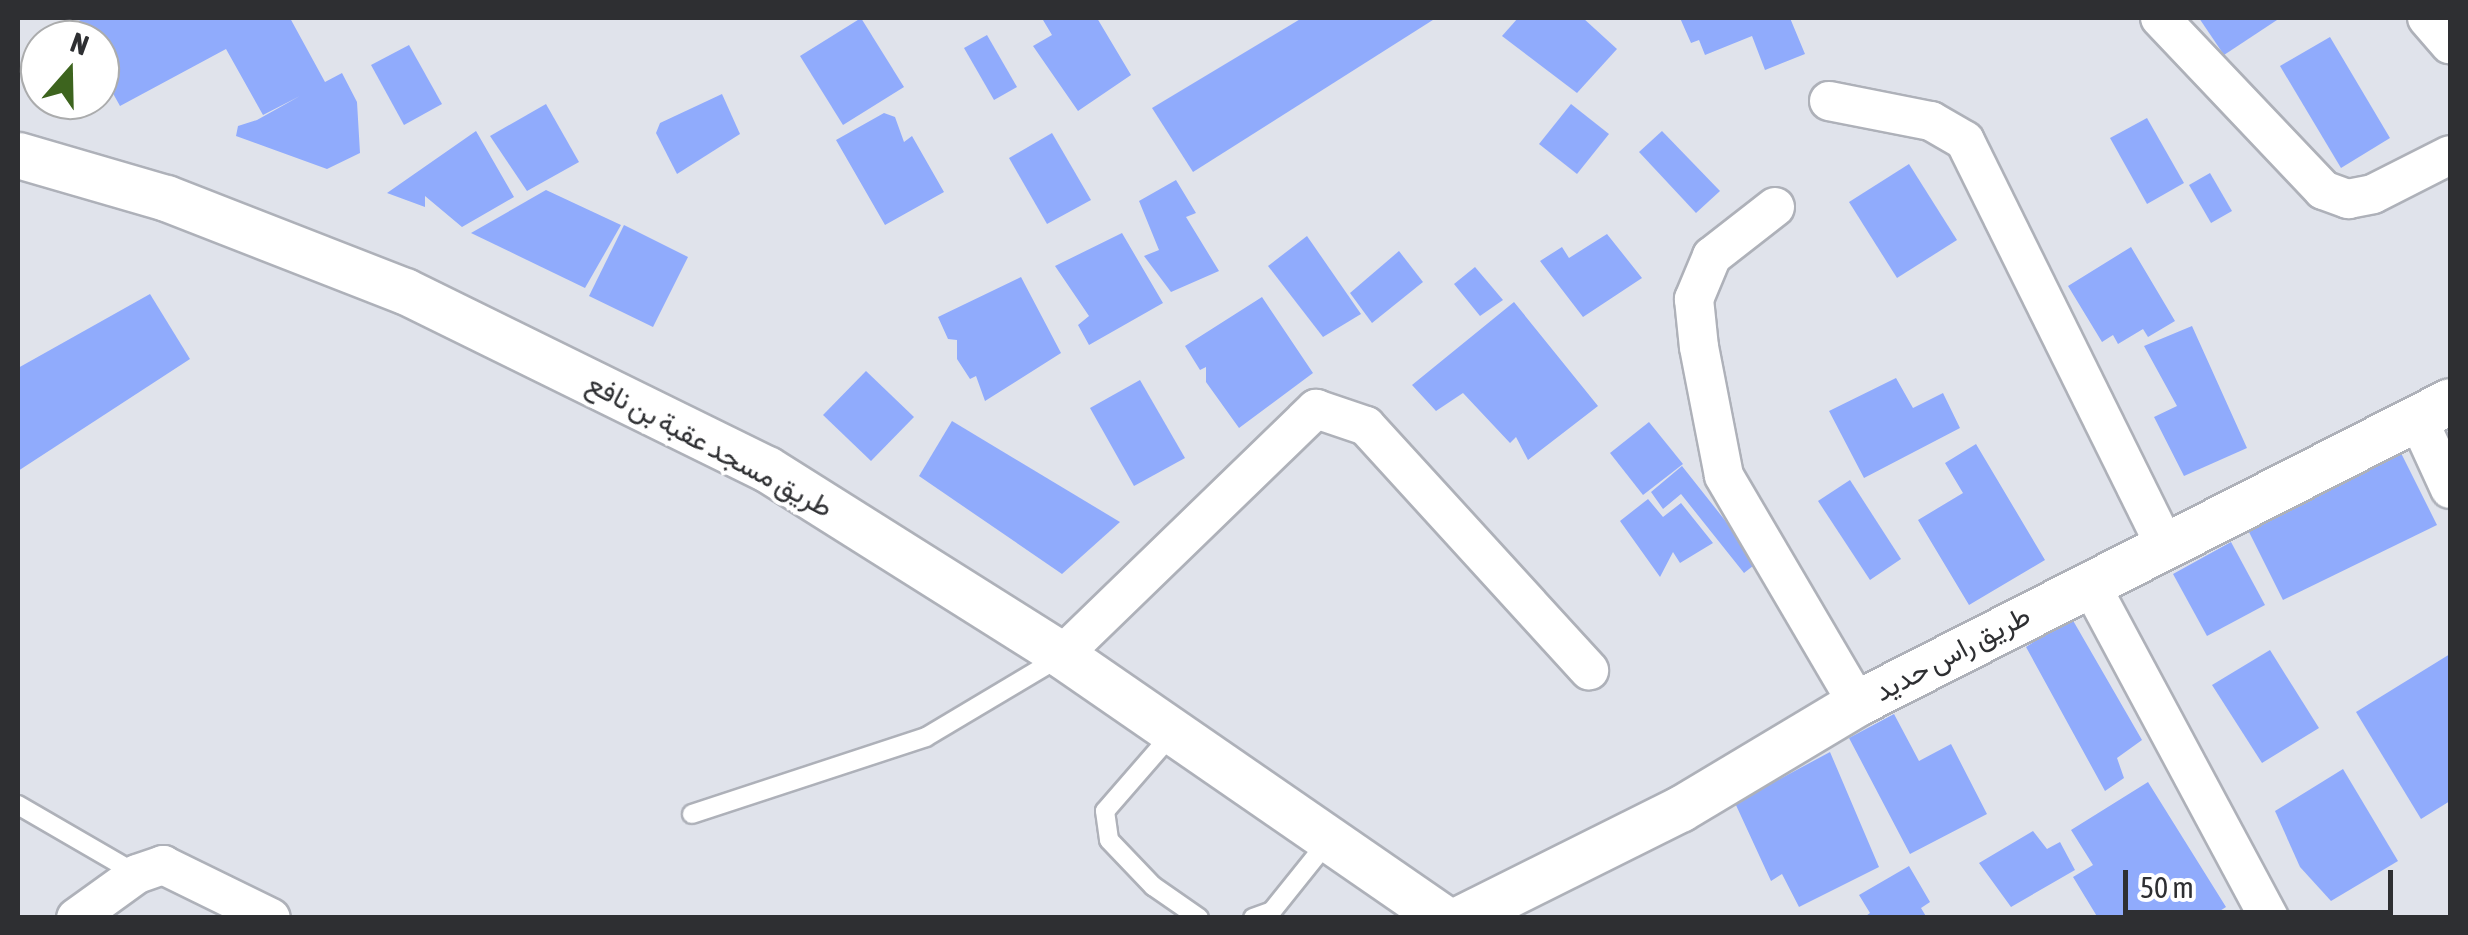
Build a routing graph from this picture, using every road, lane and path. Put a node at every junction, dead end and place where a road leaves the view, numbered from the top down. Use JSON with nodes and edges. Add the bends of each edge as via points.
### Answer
{"nodes":[{"id":1,"x":2160,"y":18,"type":"edge"},
{"id":2,"x":2427,"y":18,"type":"edge"},
{"id":3,"x":2450,"y":44,"type":"edge"},
{"id":4,"x":1829,"y":101,"type":"dead end"},
{"id":5,"x":18,"y":155,"type":"edge"},
{"id":6,"x":2450,"y":156,"type":"edge"},
{"id":7,"x":1774,"y":207,"type":"dead end"},
{"id":8,"x":2434,"y":409,"type":"edge"},
{"id":9,"x":2450,"y":489,"type":"edge"},
{"id":10,"x":2166,"y":548,"type":"junction"},
{"id":11,"x":2089,"y":582,"type":"junction"},
{"id":12,"x":1062,"y":656,"type":"junction"},
{"id":13,"x":1588,"y":670,"type":"dead end"},
{"id":14,"x":1857,"y":703,"type":"junction"},
{"id":15,"x":1172,"y":734,"type":"junction"},
{"id":16,"x":18,"y":805,"type":"edge"},
{"id":17,"x":692,"y":814,"type":"dead end"},
{"id":18,"x":1329,"y":840,"type":"junction"},
{"id":19,"x":137,"y":874,"type":"junction"},
{"id":20,"x":76,"y":918,"type":"edge"},
{"id":21,"x":271,"y":918,"type":"edge"},
{"id":22,"x":1199,"y":918,"type":"edge"},
{"id":23,"x":1253,"y":918,"type":"edge"},
{"id":24,"x":1443,"y":918,"type":"edge"},
{"id":25,"x":1461,"y":918,"type":"edge"},
{"id":26,"x":2269,"y":918,"type":"edge"}],
"edges":[{"from":1,"to":6,"type":"street","via":[[2323,190],[2348,199],[2373,194]]},
{"from":2,"to":3,"type":"street"},
{"from":4,"to":10,"type":"street","via":[[1931,122],[1965,141]]},
{"from":5,"to":12,"type":"street","name":"طريق مسجد عقبة بن نافع","via":[[184,205],[405,291],[534,351],[767,468]]},
{"from":7,"to":14,"type":"street","via":[[1712,256],[1694,299],[1700,346],[1724,476]]},
{"from":8,"to":9,"type":"street"},
{"from":8,"to":10,"type":"street","name":"طريق راس حديد"},
{"from":10,"to":11,"type":"street","name":"طريق راس حديد"},
{"from":11,"to":14,"type":"street","name":"طريق راس حديد"},
{"from":11,"to":26,"type":"street"},
{"from":12,"to":13,"type":"street","via":[[1316,408],[1366,426]]},
{"from":12,"to":15,"type":"street","name":"طريق مسجد عقبة بن نافع"},
{"from":12,"to":17,"type":"lane","via":[[926,737]]},
{"from":14,"to":25,"type":"street","name":"طريق راس حديد","via":[[1680,809]]},
{"from":15,"to":18,"type":"street","name":"طريق مسجد عقبة بن نافع"},
{"from":15,"to":22,"type":"lane","via":[[1105,811],[1109,840],[1154,886]]},
{"from":16,"to":19,"type":"lane"},
{"from":18,"to":23,"type":"lane","via":[[1272,911]]},
{"from":18,"to":24,"type":"street","name":"طريق مسجد عقبة بن نافع"},
{"from":19,"to":20,"type":"street"},
{"from":19,"to":21,"type":"street","via":[[163,865],[184,871]]}]}
